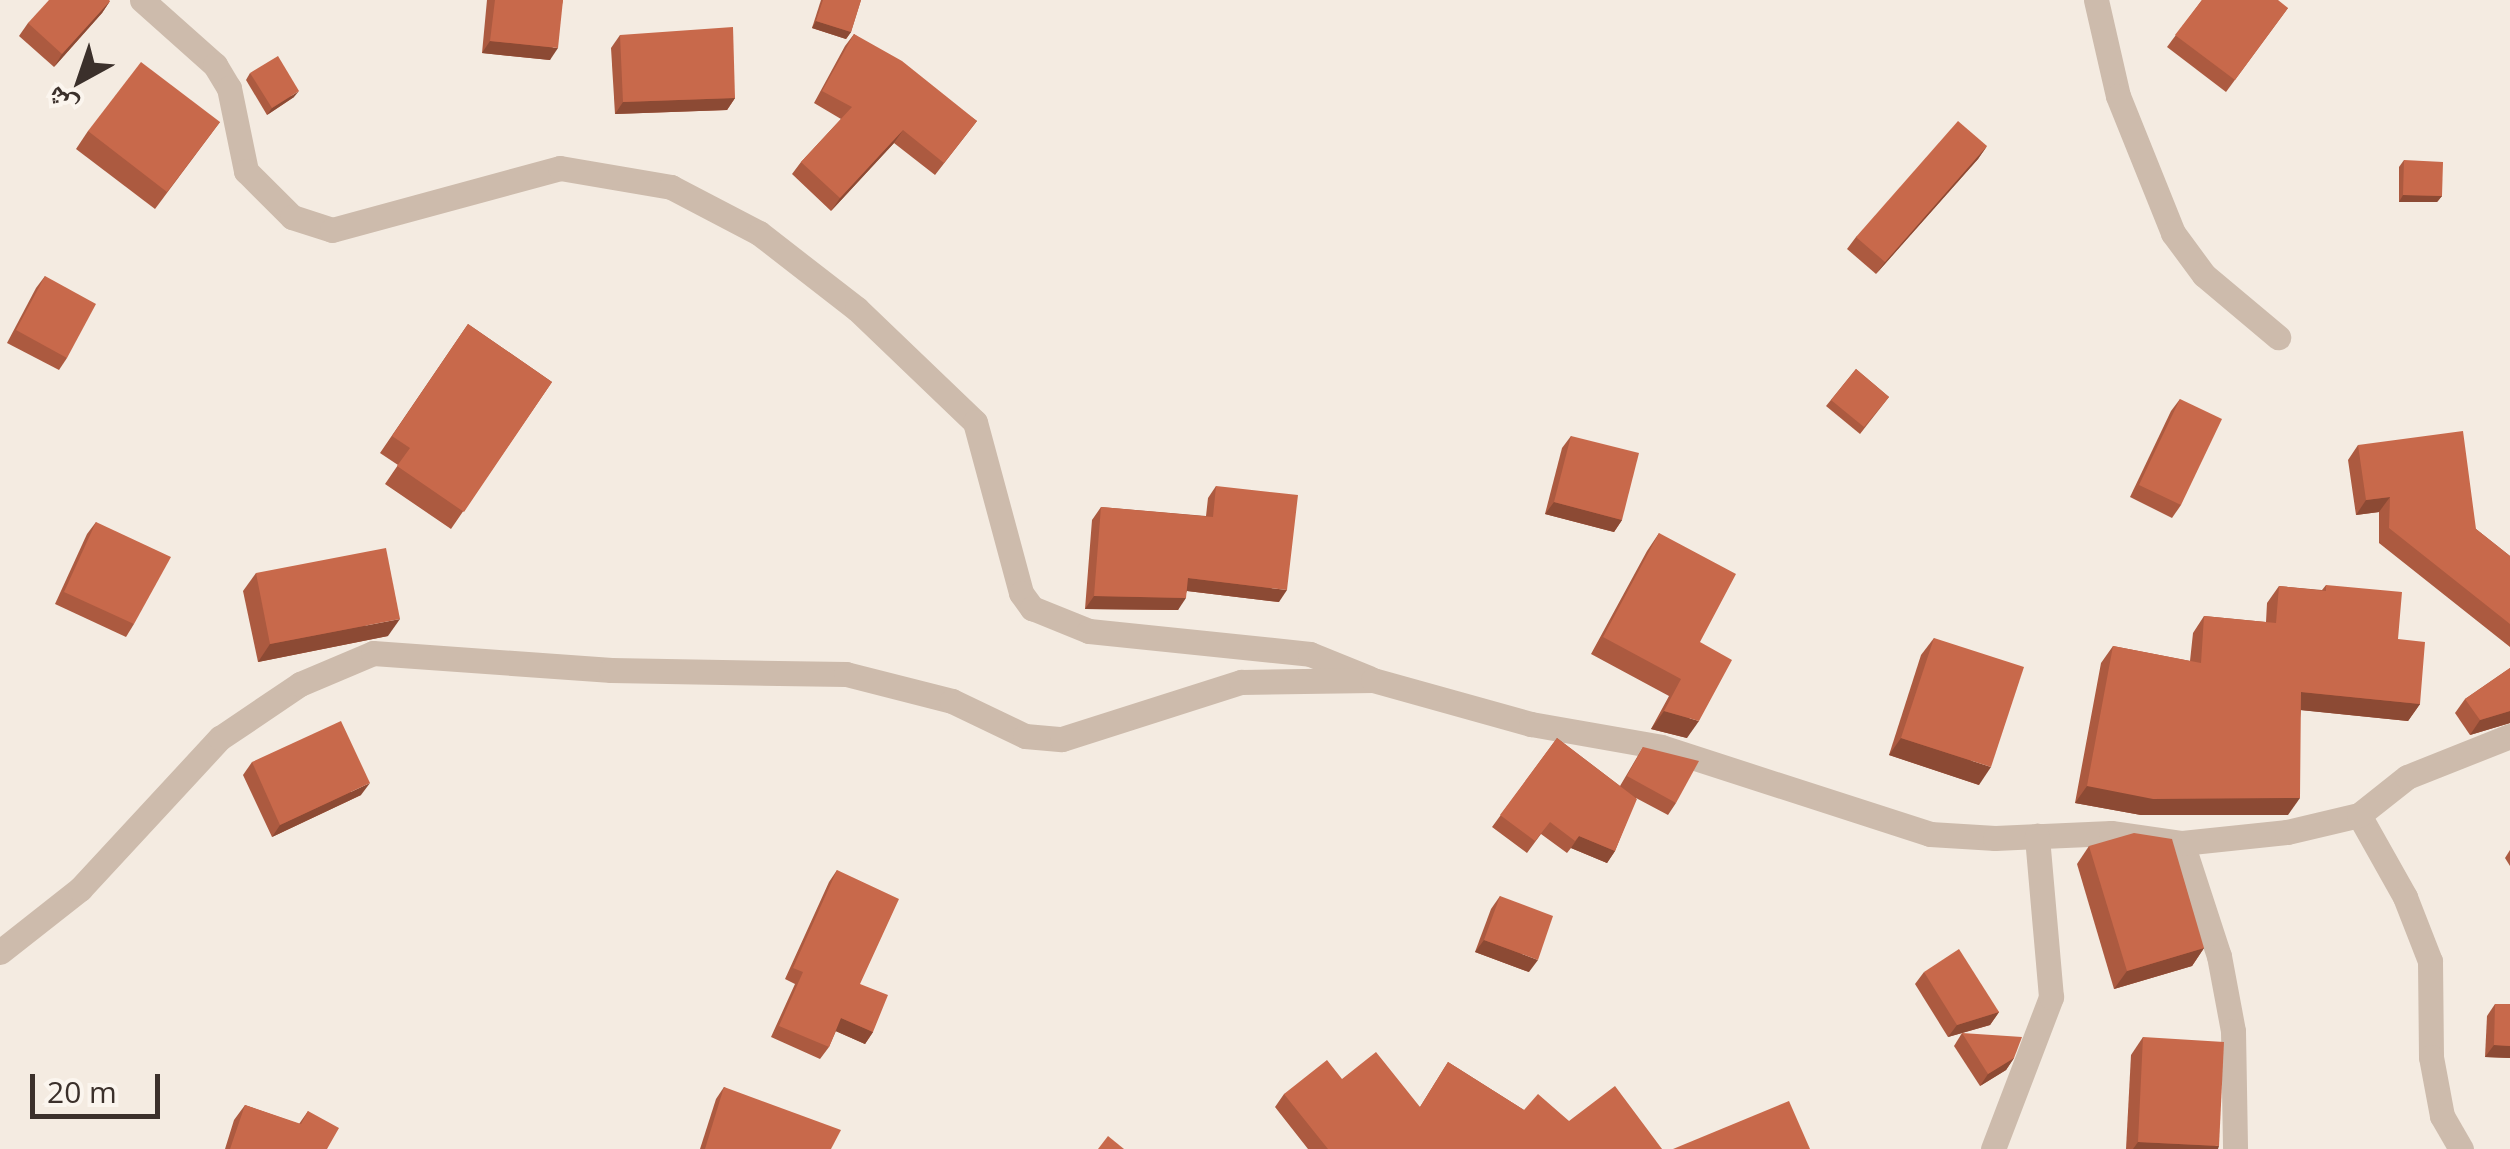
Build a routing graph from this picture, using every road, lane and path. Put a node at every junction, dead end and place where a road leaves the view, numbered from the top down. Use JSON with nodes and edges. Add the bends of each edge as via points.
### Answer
{"nodes":[{"id":1,"x":142,"y":0,"type":"edge"},
{"id":2,"x":2096,"y":0,"type":"edge"},
{"id":3,"x":2278,"y":337,"type":"dead end"},
{"id":4,"x":1373,"y":680,"type":"junction"},
{"id":5,"x":2510,"y":736,"type":"edge"},
{"id":6,"x":2359,"y":815,"type":"junction"},
{"id":7,"x":2036,"y":836,"type":"junction"},
{"id":8,"x":2182,"y":843,"type":"junction"},
{"id":9,"x":0,"y":952,"type":"edge"},
{"id":10,"x":1993,"y":1149,"type":"edge"},
{"id":11,"x":2235,"y":1149,"type":"edge"},
{"id":12,"x":2461,"y":1149,"type":"edge"}],
"edges":[{"from":1,"to":4,"type":"street","via":[[215,65],[230,88],[246,171],[292,218],[332,230],[560,168],[671,186],[759,233],[829,287],[975,422],[1021,593],[1032,608],[1088,630],[1310,654]]},
{"from":2,"to":3,"type":"street","via":[[2118,96],[2172,233],[2204,275]]},
{"from":4,"to":7,"type":"street","via":[[1531,724],[1661,748],[1930,834]]},
{"from":4,"to":9,"type":"street","via":[[1242,682],[1062,739],[1025,736],[952,700],[846,674],[612,670],[373,653],[300,684],[220,738],[80,890]]},
{"from":5,"to":6,"type":"street","via":[[2407,776]]},
{"from":6,"to":8,"type":"street","via":[[2287,832]]},
{"from":6,"to":12,"type":"street","via":[[2406,897],[2430,961],[2431,1057],[2442,1116]]},
{"from":7,"to":8,"type":"street","via":[[2111,833]]},
{"from":7,"to":10,"type":"street","via":[[2050,997]]},
{"from":8,"to":11,"type":"street","via":[[2219,956],[2233,1031]]}]}
